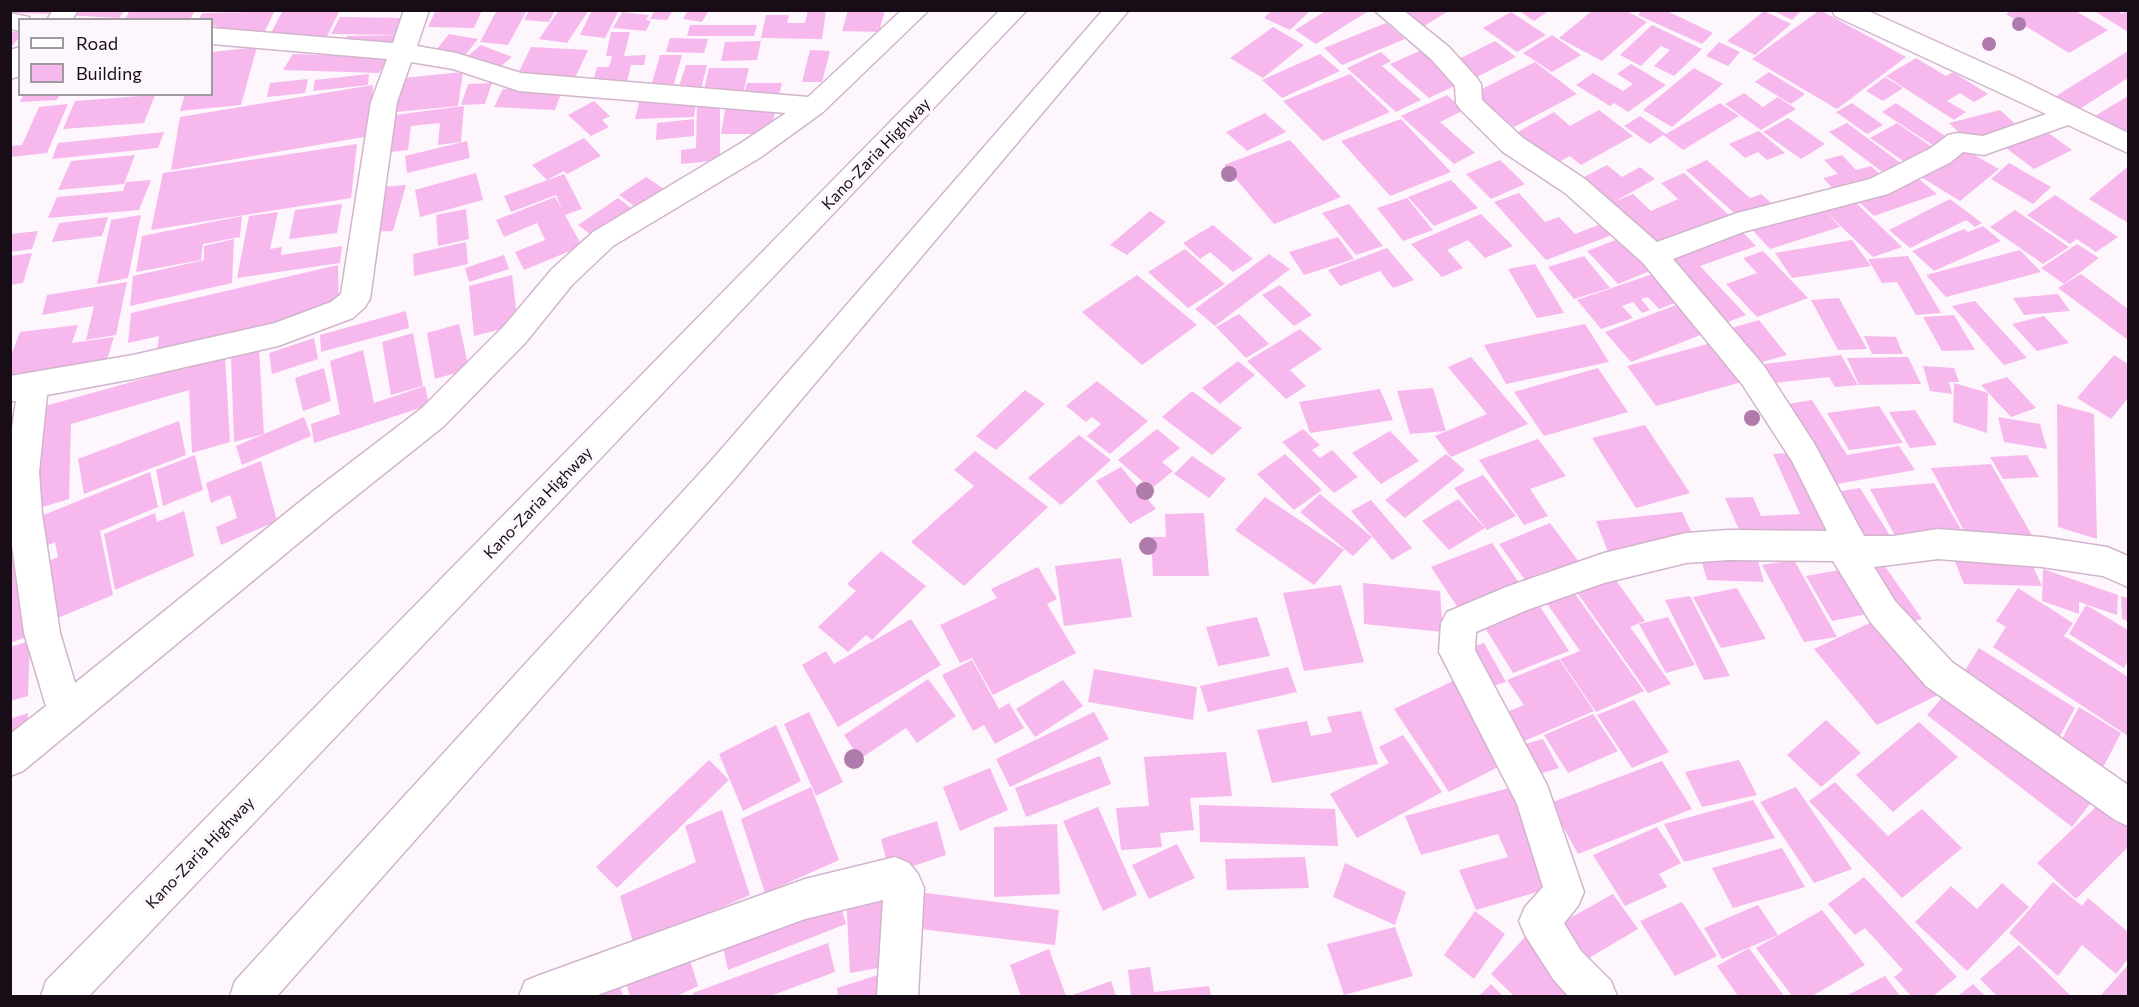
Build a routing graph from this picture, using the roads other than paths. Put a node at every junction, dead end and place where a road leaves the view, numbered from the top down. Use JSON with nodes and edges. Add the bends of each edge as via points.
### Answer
{"nodes":[{"id":1,"x":417,"y":10,"type":"edge"},
{"id":2,"x":917,"y":10,"type":"edge"},
{"id":3,"x":1015,"y":10,"type":"edge"},
{"id":4,"x":1117,"y":10,"type":"edge"},
{"id":5,"x":1386,"y":10,"type":"edge"},
{"id":6,"x":1844,"y":10,"type":"edge"},
{"id":7,"x":213,"y":36,"type":"edge"},
{"id":8,"x":401,"y":52,"type":"junction"},
{"id":9,"x":18,"y":58,"type":"edge"},
{"id":10,"x":10,"y":71,"type":"edge"},
{"id":11,"x":814,"y":106,"type":"junction"},
{"id":12,"x":2070,"y":115,"type":"junction"},
{"id":13,"x":2128,"y":144,"type":"edge"},
{"id":14,"x":1653,"y":255,"type":"junction"},
{"id":15,"x":22,"y":387,"type":"edge"},
{"id":16,"x":1847,"y":546,"type":"junction"},
{"id":17,"x":2128,"y":572,"type":"edge"},
{"id":18,"x":66,"y":712,"type":"junction"},
{"id":19,"x":10,"y":758,"type":"edge"},
{"id":20,"x":2128,"y":807,"type":"edge"},
{"id":21,"x":62,"y":996,"type":"edge"},
{"id":22,"x":250,"y":996,"type":"edge"},
{"id":23,"x":540,"y":996,"type":"edge"},
{"id":24,"x":898,"y":996,"type":"edge"},
{"id":25,"x":1596,"y":996,"type":"edge"}],
"edges":[{"from":1,"to":8,"type":"main road"},
{"from":2,"to":11,"type":"main road"},
{"from":3,"to":21,"type":"main road","name":"Kano-Zaria Highway"},
{"from":4,"to":22,"type":"main road","via":[[721,472]]},
{"from":5,"to":14,"type":"main road","via":[[1440,53],[1468,84],[1469,104],[1513,145],[1575,186]]},
{"from":6,"to":12,"type":"main road"},
{"from":7,"to":8,"type":"main road"},
{"from":8,"to":11,"type":"main road","via":[[456,61],[519,82]]},
{"from":8,"to":15,"type":"main road","via":[[384,102],[355,299],[342,310],[278,334]]},
{"from":9,"to":10,"type":"main road"},
{"from":11,"to":18,"type":"main road","via":[[751,150],[603,239],[562,277],[494,356],[433,417]]},
{"from":12,"to":13,"type":"main road"},
{"from":12,"to":14,"type":"main road","via":[[1984,146],[1959,142],[1878,187],[1737,223]]},
{"from":14,"to":16,"type":"main road","via":[[1753,375],[1803,452]]},
{"from":15,"to":18,"type":"main road","via":[[25,514],[42,633]]},
{"from":16,"to":17,"type":"main road","via":[[1868,552],[1938,544],[2042,552],[2107,562]]},
{"from":16,"to":20,"type":"main road","via":[[1883,612],[1939,674]]},
{"from":16,"to":25,"type":"main road","via":[[1765,544],[1686,548],[1604,568],[1518,597],[1459,623],[1457,652],[1534,798],[1564,892],[1539,921]]},
{"from":18,"to":19,"type":"main road"},
{"from":23,"to":24,"type":"main road","via":[[805,898],[895,877],[904,888]]}]}
